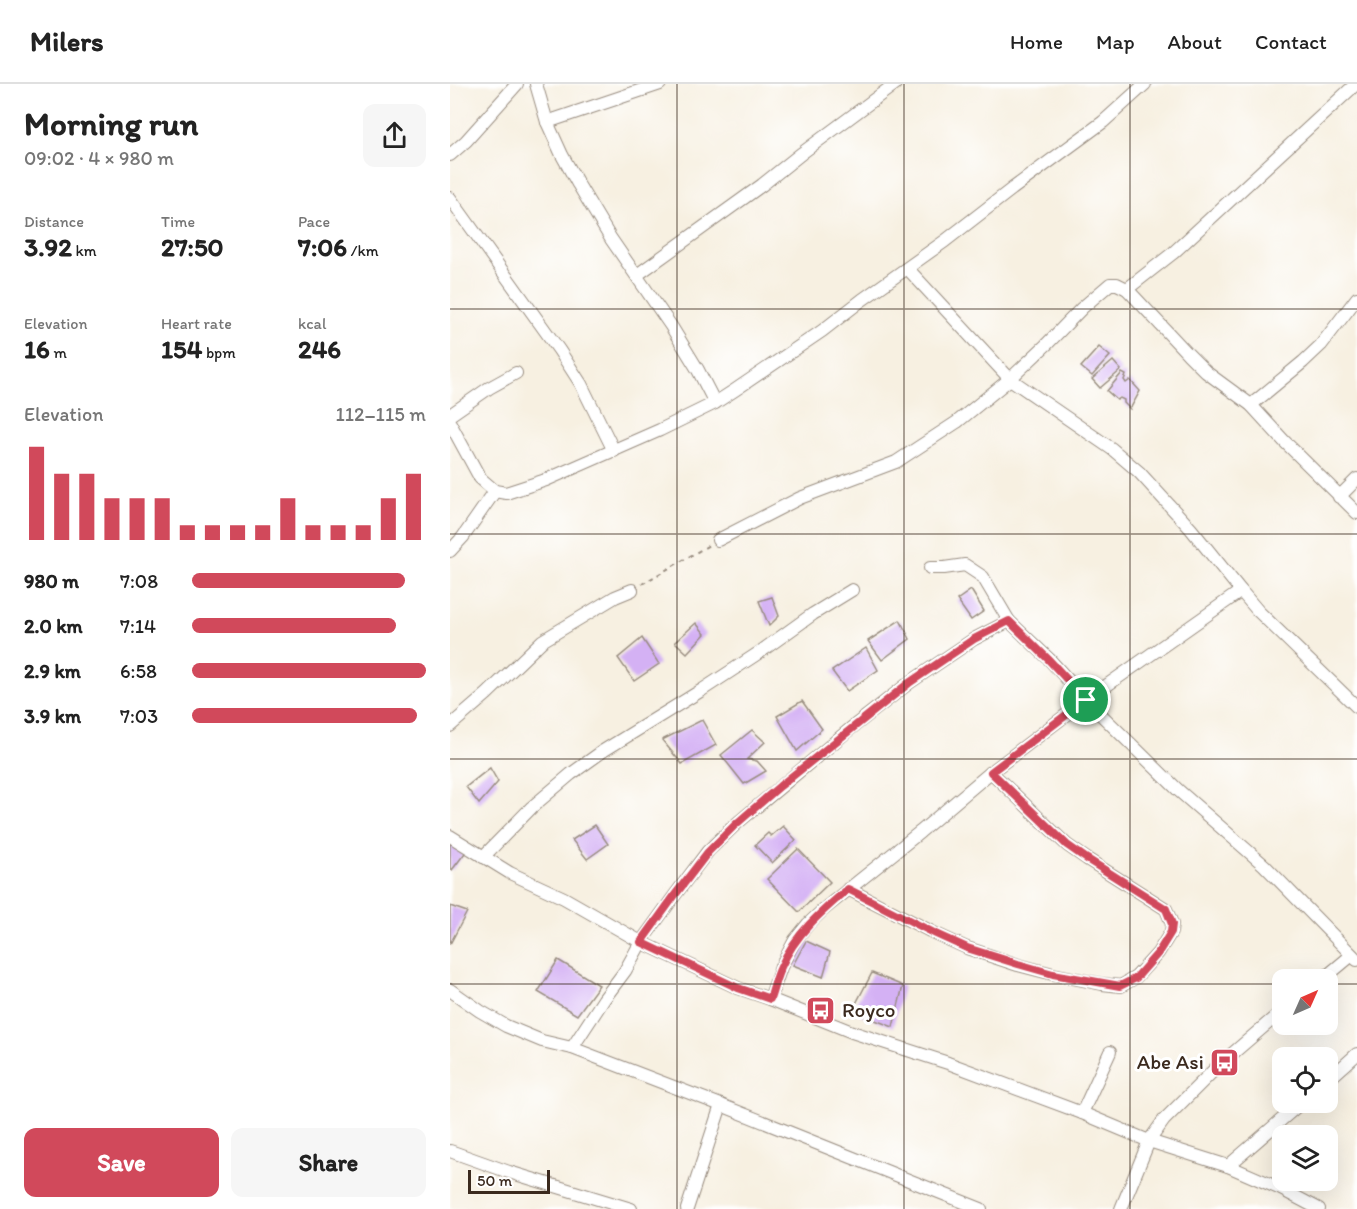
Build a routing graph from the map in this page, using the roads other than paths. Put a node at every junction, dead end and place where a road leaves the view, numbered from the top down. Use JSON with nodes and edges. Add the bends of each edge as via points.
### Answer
{"nodes":[{"id":1,"x":517,"y":84,"type":"edge"},
{"id":2,"x":536,"y":84,"type":"edge"},
{"id":3,"x":660,"y":84,"type":"edge"},
{"id":4,"x":895,"y":84,"type":"edge"},
{"id":5,"x":1356,"y":84,"type":"edge"},
{"id":6,"x":1143,"y":85,"type":"edge"},
{"id":7,"x":548,"y":122,"type":"junction"},
{"id":8,"x":450,"y":155,"type":"edge"},
{"id":9,"x":450,"y":198,"type":"edge"},
{"id":10,"x":908,"y":269,"type":"junction"},
{"id":11,"x":637,"y":276,"type":"junction"},
{"id":12,"x":1127,"y":289,"type":"junction"},
{"id":13,"x":1357,"y":298,"type":"edge"},
{"id":14,"x":516,"y":373,"type":"dead end"},
{"id":15,"x":1010,"y":379,"type":"junction"},
{"id":16,"x":715,"y":403,"type":"junction"},
{"id":17,"x":1251,"y":405,"type":"junction"},
{"id":18,"x":450,"y":415,"type":"edge"},
{"id":19,"x":450,"y":423,"type":"edge"},
{"id":20,"x":614,"y":451,"type":"junction"},
{"id":21,"x":1357,"y":479,"type":"edge"},
{"id":22,"x":495,"y":491,"type":"junction"},
{"id":23,"x":1339,"y":497,"type":"junction"},
{"id":24,"x":1357,"y":513,"type":"edge"},
{"id":25,"x":718,"y":540,"type":"road end"},
{"id":26,"x":450,"y":551,"type":"edge"},
{"id":27,"x":930,"y":568,"type":"dead end"},
{"id":28,"x":632,"y":590,"type":"road end"},
{"id":29,"x":852,"y":590,"type":"dead end"},
{"id":30,"x":1240,"y":591,"type":"junction"},
{"id":31,"x":1009,"y":621,"type":"junction"},
{"id":32,"x":1086,"y":700,"type":"junction"},
{"id":33,"x":1357,"y":708,"type":"edge"},
{"id":34,"x":450,"y":726,"type":"edge"},
{"id":35,"x":991,"y":772,"type":"junction"},
{"id":36,"x":450,"y":837,"type":"edge"},
{"id":37,"x":483,"y":857,"type":"junction"},
{"id":38,"x":848,"y":889,"type":"junction"},
{"id":39,"x":641,"y":942,"type":"junction"},
{"id":40,"x":1355,"y":958,"type":"edge"},
{"id":41,"x":1338,"y":969,"type":"edge"},
{"id":42,"x":450,"y":990,"type":"edge"},
{"id":43,"x":770,"y":999,"type":"junction"},
{"id":44,"x":1272,"y":1019,"type":"edge"},
{"id":45,"x":572,"y":1048,"type":"junction"},
{"id":46,"x":1110,"y":1052,"type":"dead end"},
{"id":47,"x":1357,"y":1054,"type":"edge"},
{"id":48,"x":1338,"y":1071,"type":"edge"},
{"id":49,"x":721,"y":1105,"type":"junction"},
{"id":50,"x":1082,"y":1113,"type":"junction"},
{"id":51,"x":1289,"y":1113,"type":"edge"},
{"id":52,"x":1149,"y":1141,"type":"junction"},
{"id":53,"x":450,"y":1151,"type":"edge"},
{"id":54,"x":1228,"y":1166,"type":"junction"},
{"id":55,"x":632,"y":1209,"type":"edge"},
{"id":56,"x":687,"y":1209,"type":"edge"},
{"id":57,"x":981,"y":1209,"type":"edge"},
{"id":58,"x":1121,"y":1209,"type":"edge"},
{"id":59,"x":1319,"y":1209,"type":"edge"}],
"edges":[{"from":1,"to":8,"type":"street"},
{"from":2,"to":7,"type":"street"},
{"from":3,"to":7,"type":"street"},
{"from":4,"to":11,"type":"street"},
{"from":5,"to":12,"type":"street","via":[[1173,253]]},
{"from":6,"to":10,"type":"street","via":[[1104,122]]},
{"from":7,"to":11,"type":"street","via":[[599,221]]},
{"from":9,"to":20,"type":"street","via":[[559,350],[581,384]]},
{"from":10,"to":15,"type":"street"},
{"from":10,"to":16,"type":"street"},
{"from":11,"to":16,"type":"street"},
{"from":12,"to":15,"type":"street","via":[[1110,284]]},
{"from":12,"to":17,"type":"street","via":[[1206,372]]},
{"from":13,"to":17,"type":"street","via":[[1321,345]]},
{"from":14,"to":18,"type":"street"},
{"from":15,"to":25,"type":"street","via":[[957,422],[896,462],[800,498]]},
{"from":15,"to":30,"type":"street","via":[[1139,472]]},
{"from":16,"to":20,"type":"street"},
{"from":17,"to":23,"type":"street"},
{"from":19,"to":22,"type":"street","via":[[480,478]]},
{"from":20,"to":22,"type":"street","via":[[525,488],[506,493]]},
{"from":21,"to":23,"type":"street"},
{"from":22,"to":26,"type":"street"},
{"from":23,"to":24,"type":"street"},
{"from":27,"to":31,"type":"street","via":[[965,565],[983,577]]},
{"from":28,"to":34,"type":"street","via":[[542,641]]},
{"from":29,"to":37,"type":"street","via":[[571,774]]},
{"from":30,"to":32,"type":"street"},
{"from":30,"to":33,"type":"street"},
{"from":31,"to":32,"type":"street"},
{"from":31,"to":39,"type":"street","via":[[974,639],[909,683],[735,825],[708,852]]},
{"from":32,"to":35,"type":"street"},
{"from":32,"to":40,"type":"street","via":[[1178,790],[1264,865]]},
{"from":35,"to":38,"type":"street"},
{"from":35,"to":38,"type":"street","via":[[1067,845],[1166,909],[1171,932],[1136,978],[1120,986],[1018,964],[967,948]]},
{"from":36,"to":37,"type":"street"},
{"from":37,"to":39,"type":"street"},
{"from":38,"to":43,"type":"street","via":[[795,940]]},
{"from":39,"to":43,"type":"street"},
{"from":39,"to":45,"type":"street"},
{"from":40,"to":41,"type":"street"},
{"from":42,"to":45,"type":"street","via":[[506,1026]]},
{"from":43,"to":50,"type":"street"},
{"from":44,"to":52,"type":"street","via":[[1218,1065],[1164,1120]]},
{"from":45,"to":49,"type":"street"},
{"from":46,"to":50,"type":"street"},
{"from":47,"to":48,"type":"street"},
{"from":49,"to":56,"type":"street"},
{"from":49,"to":57,"type":"street"},
{"from":50,"to":52,"type":"street"},
{"from":51,"to":54,"type":"street"},
{"from":52,"to":54,"type":"street"},
{"from":52,"to":58,"type":"street"},
{"from":53,"to":55,"type":"street"},
{"from":54,"to":59,"type":"street"}]}
